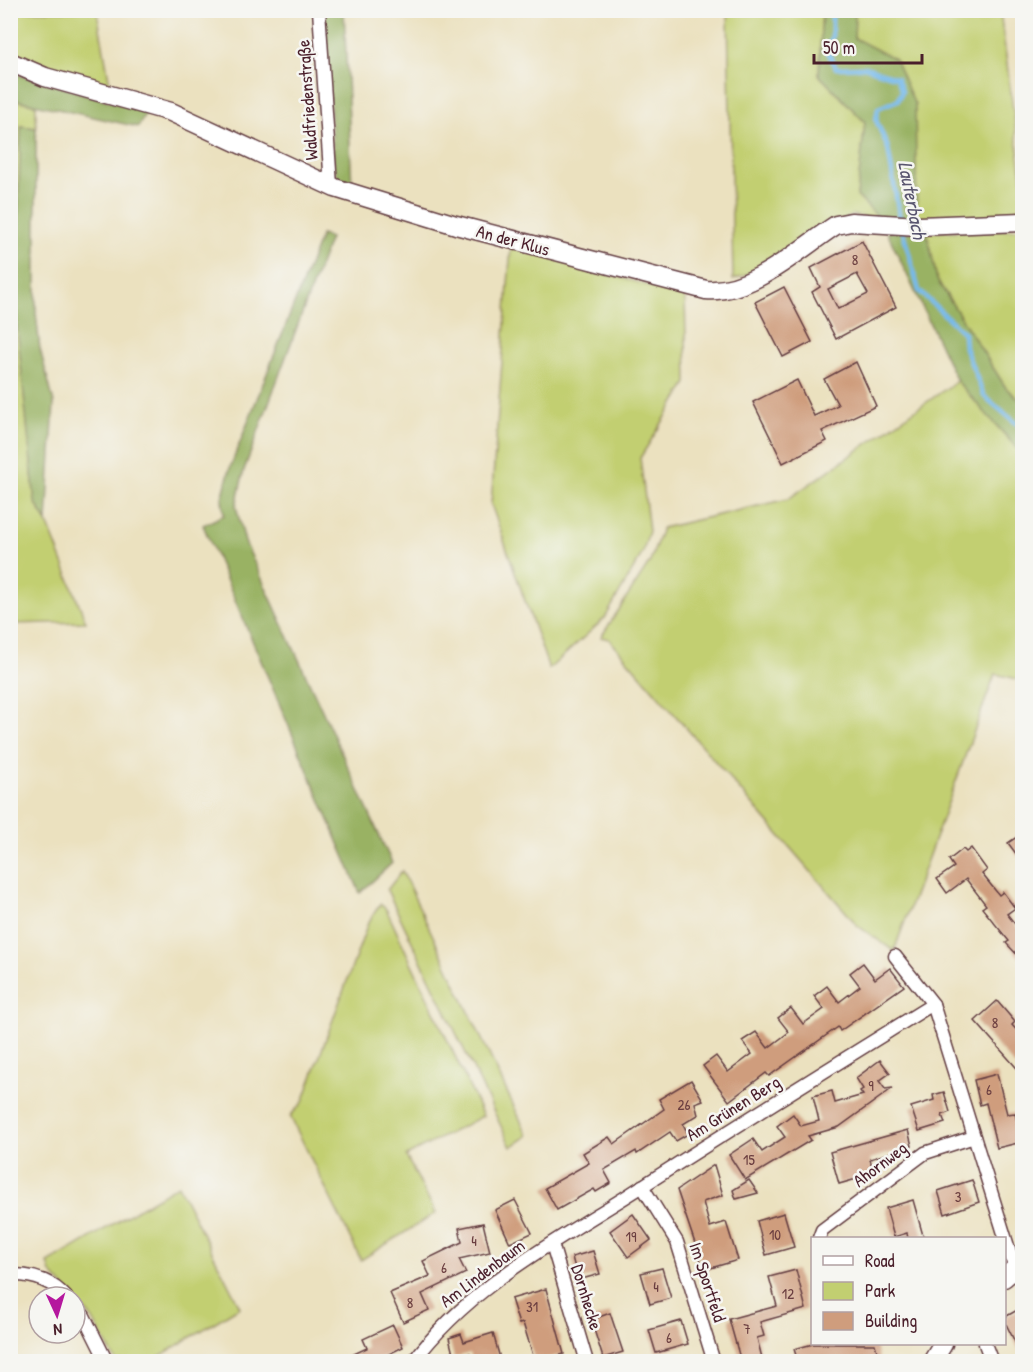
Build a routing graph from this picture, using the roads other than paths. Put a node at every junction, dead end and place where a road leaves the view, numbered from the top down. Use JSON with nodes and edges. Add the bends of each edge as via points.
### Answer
{"nodes":[{"id":1,"x":319,"y":10,"type":"edge"},
{"id":2,"x":10,"y":62,"type":"edge"},
{"id":3,"x":331,"y":186,"type":"junction"},
{"id":4,"x":1023,"y":222,"type":"edge"},
{"id":5,"x":895,"y":956,"type":"dead end"},
{"id":6,"x":933,"y":1004,"type":"junction"},
{"id":7,"x":974,"y":1137,"type":"junction"},
{"id":8,"x":642,"y":1186,"type":"junction"},
{"id":9,"x":820,"y":1237,"type":"edge"},
{"id":10,"x":1004,"y":1237,"type":"edge"},
{"id":11,"x":1006,"y":1243,"type":"edge"},
{"id":12,"x":552,"y":1244,"type":"junction"},
{"id":13,"x":1014,"y":1270,"type":"edge"},
{"id":14,"x":10,"y":1275,"type":"edge"},
{"id":15,"x":50,"y":1285,"type":"edge"},
{"id":16,"x":87,"y":1322,"type":"edge"},
{"id":17,"x":943,"y":1345,"type":"edge"},
{"id":18,"x":985,"y":1345,"type":"edge"},
{"id":19,"x":107,"y":1362,"type":"edge"},
{"id":20,"x":413,"y":1362,"type":"edge"},
{"id":21,"x":587,"y":1362,"type":"edge"},
{"id":22,"x":714,"y":1362,"type":"edge"},
{"id":23,"x":932,"y":1362,"type":"edge"},
{"id":24,"x":992,"y":1362,"type":"edge"}],
"edges":[{"from":1,"to":3,"type":"street","name":"Waldfriedenstraße"},
{"from":2,"to":3,"type":"street","name":"An der Klus","via":[[45,77],[171,112]]},
{"from":3,"to":4,"type":"street","name":"An der Klus","via":[[456,225],[717,291],[747,284],[769,272],[836,225]]},
{"from":5,"to":6,"type":"street"},
{"from":6,"to":7,"type":"street"},
{"from":6,"to":8,"type":"street","name":"Am Grünen Berg"},
{"from":7,"to":9,"type":"street","name":"Ahornweg","via":[[925,1153],[822,1230]]},
{"from":7,"to":10,"type":"street"},
{"from":8,"to":12,"type":"street","name":"Am Grünen Berg"},
{"from":8,"to":22,"type":"street","name":"Im Sportfeld","via":[[677,1242]]},
{"from":11,"to":13,"type":"street"},
{"from":12,"to":20,"type":"street","name":"Am Lindenbaum","via":[[476,1294],[445,1323]]},
{"from":12,"to":21,"type":"street","name":"Dornhecke"},
{"from":14,"to":15,"type":"street","via":[[23,1275]]},
{"from":16,"to":19,"type":"street"},
{"from":17,"to":23,"type":"street"},
{"from":18,"to":24,"type":"street"}]}
